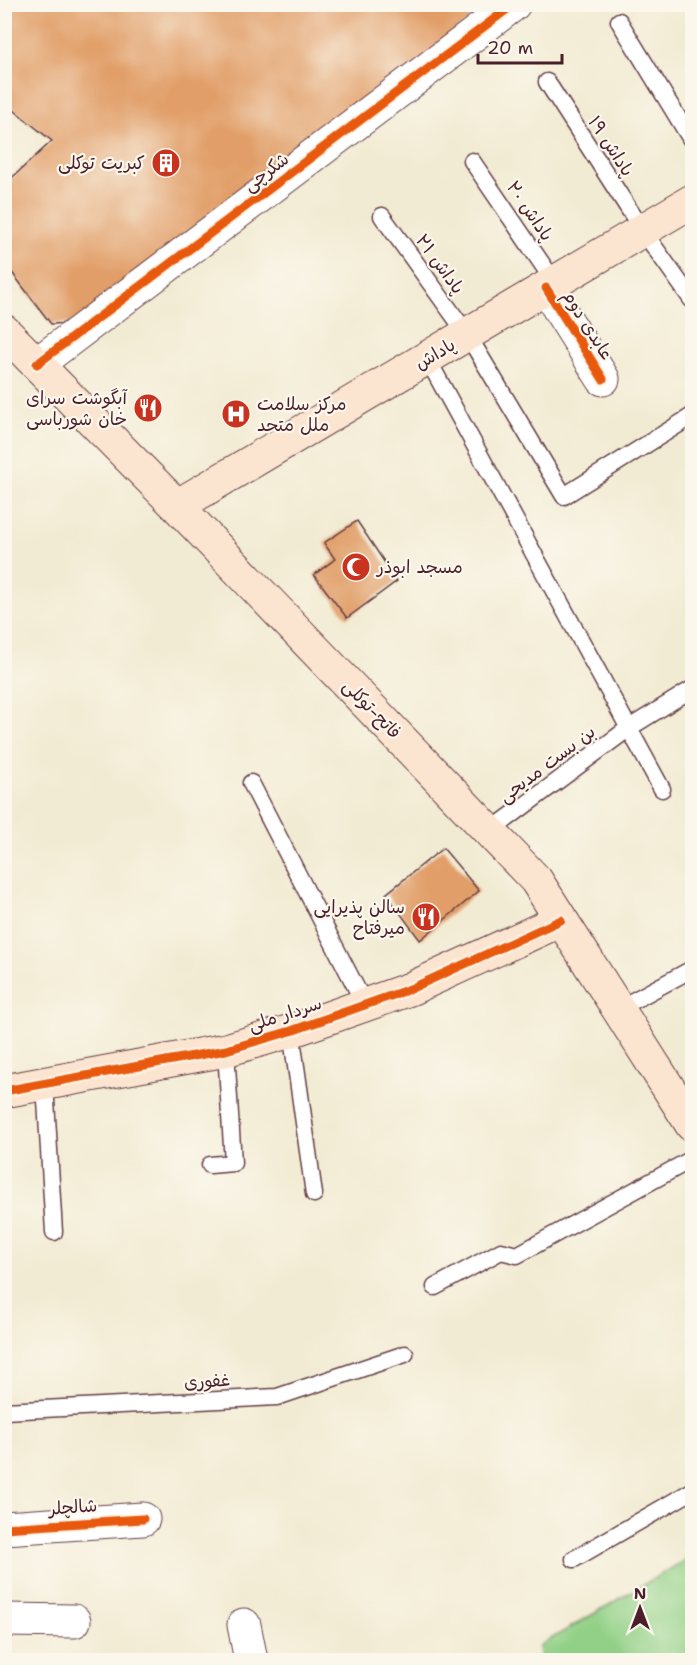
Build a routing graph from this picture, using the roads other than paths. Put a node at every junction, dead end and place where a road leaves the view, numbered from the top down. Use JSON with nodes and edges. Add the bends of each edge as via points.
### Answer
{"nodes":[{"id":1,"x":505,"y":8,"type":"edge"},
{"id":2,"x":619,"y":21,"type":"dead end"},
{"id":3,"x":547,"y":82,"type":"dead end"},
{"id":4,"x":693,"y":141,"type":"edge"},
{"id":5,"x":472,"y":161,"type":"dead end"},
{"id":6,"x":693,"y":201,"type":"edge"},
{"id":7,"x":382,"y":216,"type":"dead end"},
{"id":8,"x":643,"y":231,"type":"junction"},
{"id":9,"x":550,"y":285,"type":"junction"},
{"id":10,"x":693,"y":300,"type":"edge"},
{"id":11,"x":467,"y":334,"type":"junction"},
{"id":12,"x":7,"y":337,"type":"edge"},
{"id":13,"x":427,"y":358,"type":"junction"},
{"id":14,"x":37,"y":364,"type":"junction"},
{"id":15,"x":603,"y":379,"type":"dead end"},
{"id":16,"x":693,"y":416,"type":"edge"},
{"id":17,"x":177,"y":506,"type":"junction"},
{"id":18,"x":693,"y":689,"type":"edge"},
{"id":19,"x":629,"y":728,"type":"junction"},
{"id":20,"x":251,"y":783,"type":"dead end"},
{"id":21,"x":662,"y":789,"type":"dead end"},
{"id":22,"x":489,"y":831,"type":"junction"},
{"id":23,"x":561,"y":920,"type":"junction"},
{"id":24,"x":693,"y":969,"type":"edge"},
{"id":25,"x":365,"y":1005,"type":"junction"},
{"id":26,"x":618,"y":1009,"type":"junction"},
{"id":27,"x":291,"y":1031,"type":"junction"},
{"id":28,"x":226,"y":1050,"type":"junction"},
{"id":29,"x":45,"y":1084,"type":"junction"},
{"id":30,"x":4,"y":1091,"type":"edge"},
{"id":31,"x":693,"y":1125,"type":"edge"},
{"id":32,"x":693,"y":1159,"type":"edge"},
{"id":33,"x":210,"y":1165,"type":"dead end"},
{"id":34,"x":314,"y":1194,"type":"dead end"},
{"id":35,"x":54,"y":1232,"type":"dead end"},
{"id":36,"x":435,"y":1287,"type":"dead end"},
{"id":37,"x":405,"y":1354,"type":"dead end"},
{"id":38,"x":4,"y":1411,"type":"edge"},
{"id":39,"x":693,"y":1491,"type":"edge"},
{"id":40,"x":143,"y":1519,"type":"dead end"},
{"id":41,"x":4,"y":1528,"type":"edge"},
{"id":42,"x":574,"y":1559,"type":"dead end"},
{"id":43,"x":4,"y":1620,"type":"edge"},
{"id":44,"x":74,"y":1621,"type":"dead end"},
{"id":45,"x":244,"y":1625,"type":"dead end"},
{"id":46,"x":251,"y":1660,"type":"edge"}],
"edges":[{"from":1,"to":14,"type":"street","name":"شکرچی"},
{"from":2,"to":4,"type":"lane"},
{"from":3,"to":8,"type":"lane","name":"پاداش ۱۹"},
{"from":5,"to":9,"type":"lane","name":"پاداش ۲۰"},
{"from":6,"to":8,"type":"main road","name":"پاداش"},
{"from":7,"to":11,"type":"lane","name":"پاداش ۲۱"},
{"from":8,"to":9,"type":"main road","name":"پاداش"},
{"from":8,"to":10,"type":"lane","name":"پاداش ۱۹"},
{"from":9,"to":11,"type":"main road","name":"پاداش"},
{"from":9,"to":15,"type":"street","name":"عابدی دوم"},
{"from":11,"to":13,"type":"main road","name":"پاداش"},
{"from":11,"to":16,"type":"lane","name":"پاداش ۲۱","via":[[564,496]]},
{"from":12,"to":14,"type":"main road","name":"فاتح-توکلی"},
{"from":13,"to":17,"type":"main road","name":"پاداش"},
{"from":13,"to":19,"type":"lane"},
{"from":14,"to":17,"type":"main road","name":"فاتح-توکلی"},
{"from":17,"to":22,"type":"main road","name":"فاتح-توکلی"},
{"from":18,"to":19,"type":"lane","name":"بن بست مدیحی"},
{"from":19,"to":21,"type":"lane"},
{"from":19,"to":22,"type":"lane","name":"بن بست مدیحی"},
{"from":20,"to":25,"type":"lane"},
{"from":22,"to":23,"type":"main road","name":"فاتح-توکلی","via":[[536,880]]},
{"from":23,"to":25,"type":"main road","name":"سردار ملی","via":[[410,989]]},
{"from":23,"to":26,"type":"main road","name":"فاتح-توکلی"},
{"from":24,"to":26,"type":"lane"},
{"from":25,"to":27,"type":"main road","name":"سردار ملی"},
{"from":26,"to":31,"type":"main road","name":"فاتح-توکلی"},
{"from":27,"to":28,"type":"main road","name":"سردار ملی"},
{"from":27,"to":34,"type":"lane"},
{"from":28,"to":29,"type":"main road","name":"سردار ملی"},
{"from":28,"to":33,"type":"lane","via":[[233,1163]]},
{"from":29,"to":30,"type":"main road","name":"سردار ملی"},
{"from":29,"to":35,"type":"lane"},
{"from":32,"to":36,"type":"lane","via":[[517,1255],[501,1251]]},
{"from":37,"to":38,"type":"lane","name":"غفوری","via":[[277,1397]]},
{"from":39,"to":42,"type":"lane"},
{"from":40,"to":41,"type":"street","name":"شالچلر"},
{"from":43,"to":44,"type":"street"},
{"from":45,"to":46,"type":"street"}]}
